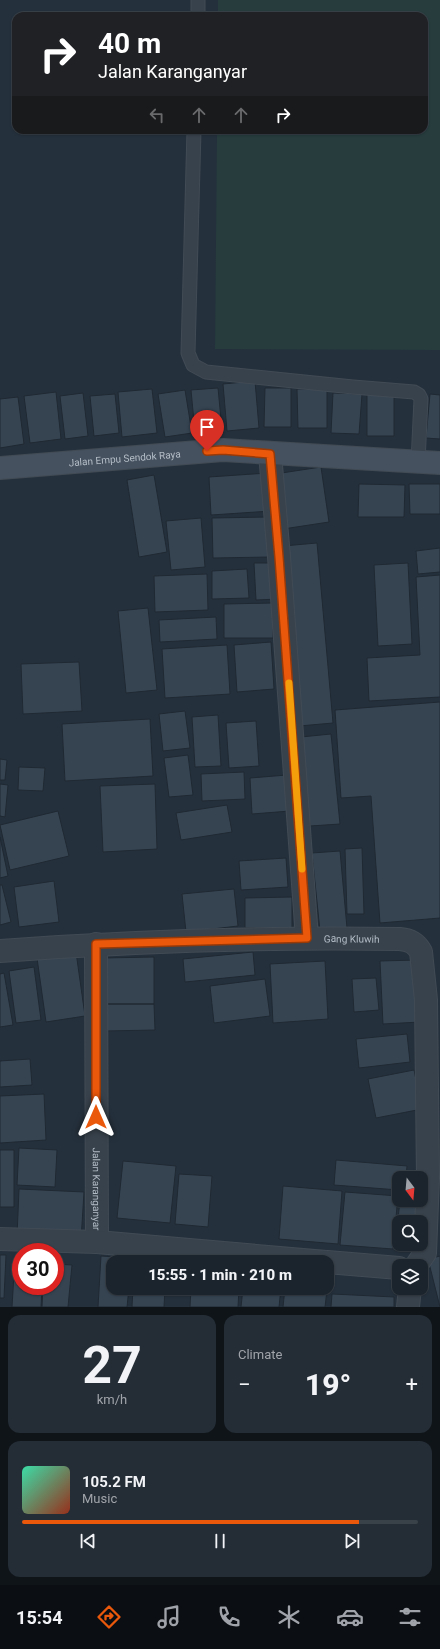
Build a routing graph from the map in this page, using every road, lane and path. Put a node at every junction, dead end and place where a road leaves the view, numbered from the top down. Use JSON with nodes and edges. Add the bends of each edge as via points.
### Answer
{"nodes":[{"id":1,"x":198,"y":0,"type":"edge"},
{"id":2,"x":198,"y":12,"type":"edge"},
{"id":3,"x":194,"y":134,"type":"edge"},
{"id":4,"x":270,"y":454,"type":"junction"},
{"id":5,"x":418,"y":462,"type":"junction"},
{"id":6,"x":440,"y":463,"type":"edge"},
{"id":7,"x":0,"y":468,"type":"edge"},
{"id":8,"x":307,"y":938,"type":"junction"},
{"id":9,"x":96,"y":944,"type":"junction"},
{"id":10,"x":0,"y":951,"type":"edge"},
{"id":11,"x":0,"y":1239,"type":"edge"},
{"id":12,"x":97,"y":1242,"type":"junction"},
{"id":13,"x":246,"y":1255,"type":"edge"},
{"id":14,"x":421,"y":1259,"type":"edge"},
{"id":15,"x":334,"y":1263,"type":"edge"},
{"id":16,"x":392,"y":1267,"type":"edge"},
{"id":17,"x":409,"y":1295,"type":"edge"},
{"id":18,"x":408,"y":1307,"type":"edge"}],
"edges":[{"from":1,"to":2,"type":"lane"},
{"from":3,"to":5,"type":"lane","via":[[188,353],[193,365],[206,372],[414,392],[421,399]]},
{"from":4,"to":5,"type":"main road","name":"Jalan Empu Sendok Raya"},
{"from":4,"to":7,"type":"main road","name":"Jalan Empu Sendok Raya","via":[[223,450]]},
{"from":4,"to":8,"type":"street"},
{"from":5,"to":6,"type":"main road","name":"Jalan Empu Sendok Raya"},
{"from":8,"to":9,"type":"street"},
{"from":8,"to":14,"type":"street","name":"Gang Kluwih","via":[[410,940],[421,952],[426,1000],[428,1178],[425,1253]]},
{"from":9,"to":10,"type":"street"},
{"from":9,"to":12,"type":"street","name":"Jalan Karanganyar"},
{"from":11,"to":12,"type":"street","name":"Jalan Karanganyar"},
{"from":12,"to":13,"type":"street","name":"Jalan Karanganyar"},
{"from":15,"to":16,"type":"street","name":"Jalan Karanganyar"},
{"from":17,"to":18,"type":"street"}]}
